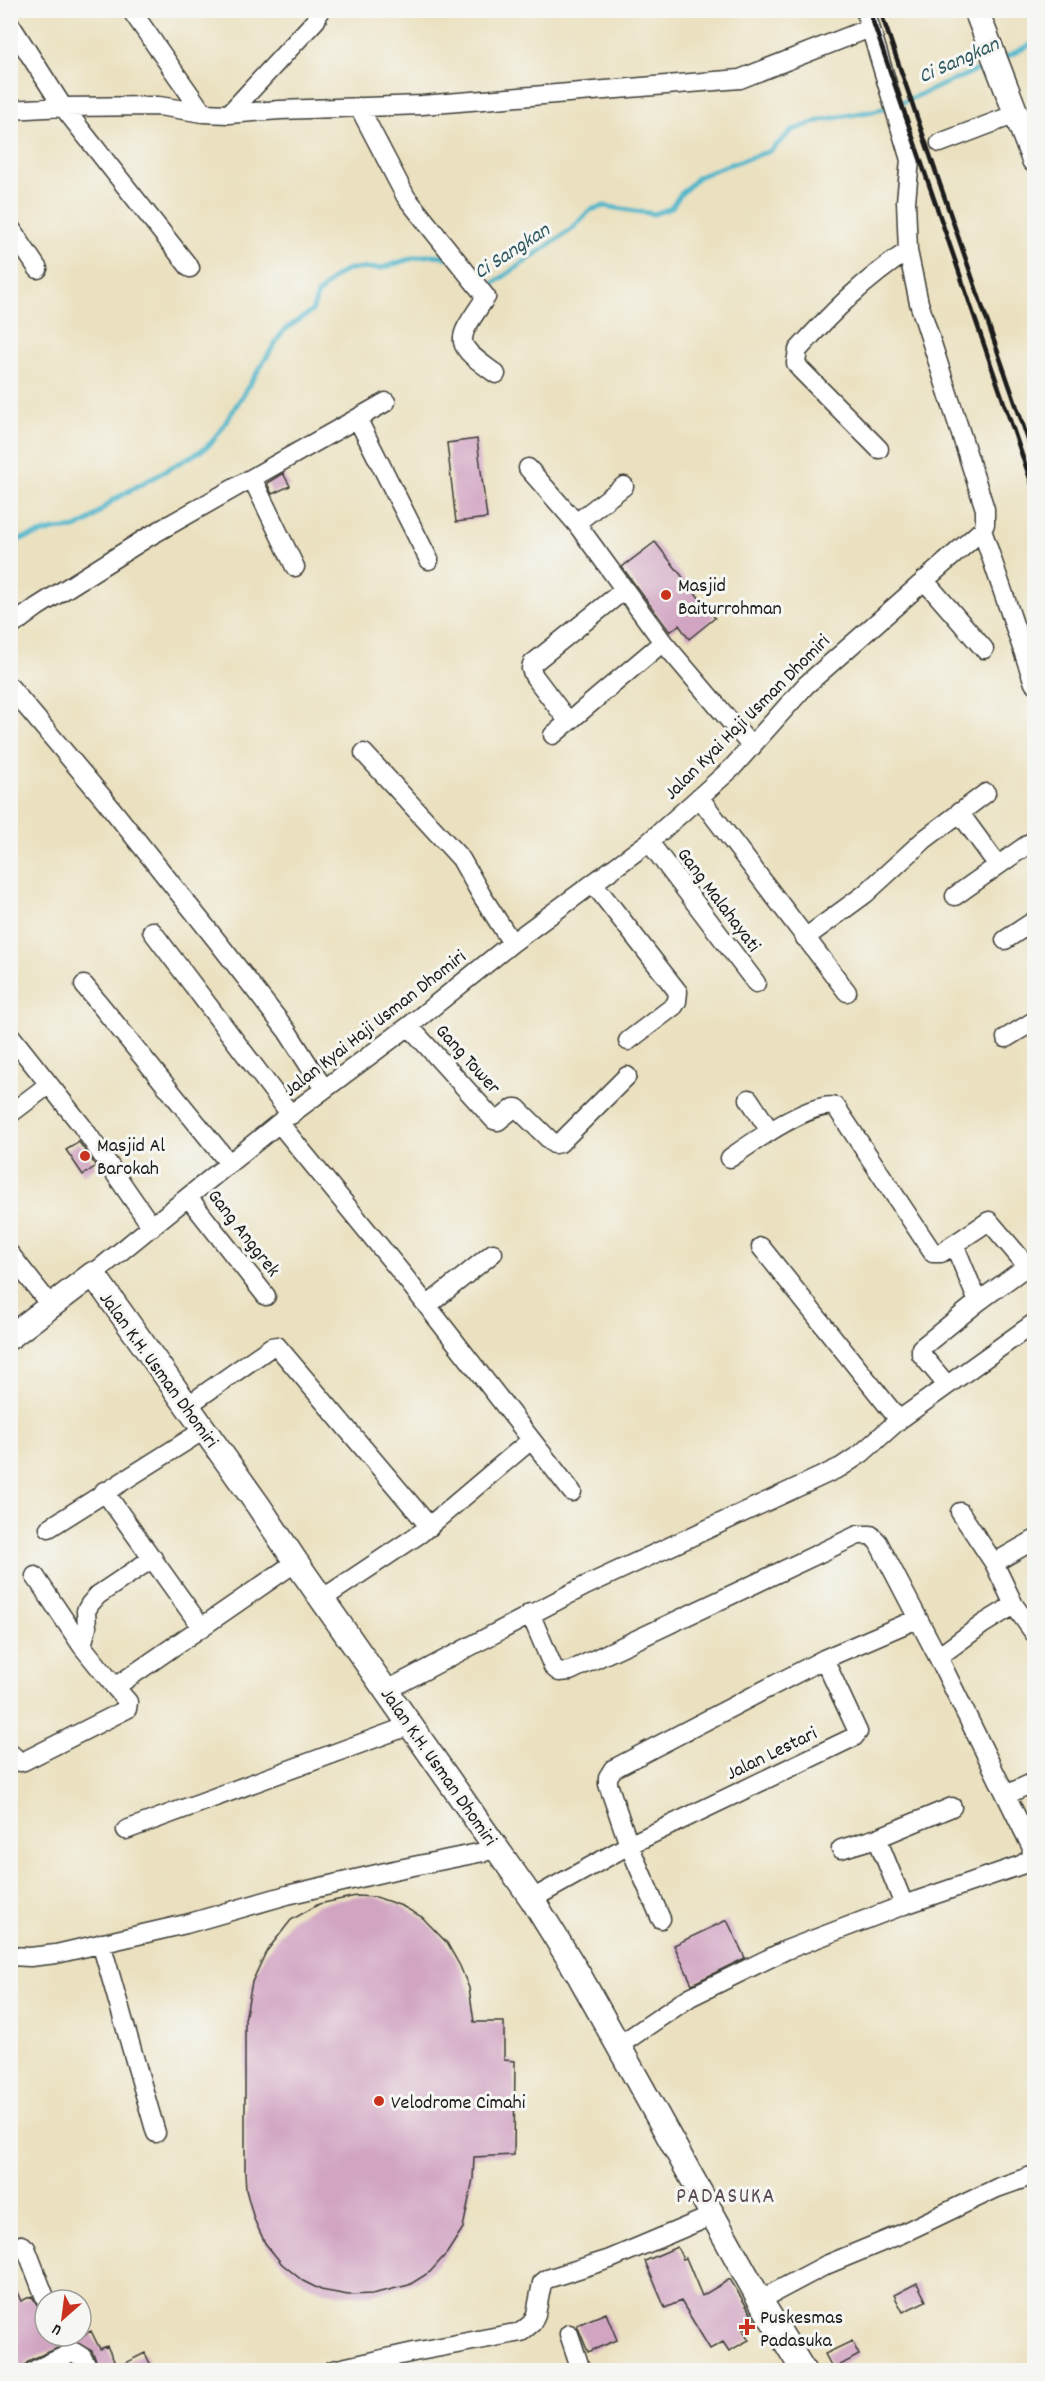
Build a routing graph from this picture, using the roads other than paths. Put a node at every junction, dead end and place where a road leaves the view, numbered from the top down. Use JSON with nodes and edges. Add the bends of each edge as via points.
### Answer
{"nodes":[{"id":1,"x":131,"y":10,"type":"edge"},
{"id":2,"x":320,"y":10,"type":"edge"},
{"id":3,"x":865,"y":10,"type":"edge"},
{"id":4,"x":976,"y":10,"type":"edge"},
{"id":5,"x":10,"y":24,"type":"edge"},
{"id":6,"x":870,"y":28,"type":"junction"},
{"id":7,"x":359,"y":106,"type":"junction"},
{"id":8,"x":63,"y":107,"type":"junction"},
{"id":9,"x":10,"y":110,"type":"edge"},
{"id":10,"x":203,"y":113,"type":"junction"},
{"id":11,"x":229,"y":114,"type":"junction"},
{"id":12,"x":1016,"y":114,"type":"junction"},
{"id":13,"x":940,"y":142,"type":"dead end"},
{"id":14,"x":1035,"y":160,"type":"edge"},
{"id":15,"x":10,"y":227,"type":"edge"},
{"id":16,"x":908,"y":251,"type":"junction"},
{"id":17,"x":190,"y":268,"type":"dead end"},
{"id":18,"x":38,"y":269,"type":"dead end"},
{"id":19,"x":496,"y":374,"type":"dead end"},
{"id":20,"x":386,"y":402,"type":"dead end"},
{"id":21,"x":358,"y":420,"type":"junction"},
{"id":22,"x":879,"y":449,"type":"dead end"},
{"id":23,"x":528,"y":468,"type":"dead end"},
{"id":24,"x":252,"y":478,"type":"junction"},
{"id":25,"x":624,"y":486,"type":"dead end"},
{"id":26,"x":576,"y":523,"type":"junction"},
{"id":27,"x":982,"y":530,"type":"junction"},
{"id":28,"x":429,"y":560,"type":"dead end"},
{"id":29,"x":295,"y":567,"type":"dead end"},
{"id":30,"x":924,"y":580,"type":"junction"},
{"id":31,"x":624,"y":590,"type":"junction"},
{"id":32,"x":10,"y":627,"type":"edge"},
{"id":33,"x":663,"y":642,"type":"junction"},
{"id":34,"x":984,"y":649,"type":"dead end"},
{"id":35,"x":1035,"y":683,"type":"edge"},
{"id":36,"x":10,"y":687,"type":"edge"},
{"id":37,"x":567,"y":721,"type":"junction"},
{"id":38,"x":553,"y":735,"type":"dead end"},
{"id":39,"x":752,"y":747,"type":"junction"},
{"id":40,"x":364,"y":753,"type":"dead end"},
{"id":41,"x":986,"y":793,"type":"dead end"},
{"id":42,"x":699,"y":797,"type":"junction"},
{"id":43,"x":959,"y":812,"type":"junction"},
{"id":44,"x":1035,"y":840,"type":"edge"},
{"id":45,"x":649,"y":842,"type":"junction"},
{"id":46,"x":998,"y":864,"type":"junction"},
{"id":47,"x":593,"y":883,"type":"junction"},
{"id":48,"x":955,"y":896,"type":"dead end"},
{"id":49,"x":1035,"y":921,"type":"edge"},
{"id":50,"x":152,"y":931,"type":"dead end"},
{"id":51,"x":805,"y":938,"type":"junction"},
{"id":52,"x":1005,"y":940,"type":"dead end"},
{"id":53,"x":512,"y":943,"type":"junction"},
{"id":54,"x":756,"y":983,"type":"dead end"},
{"id":55,"x":84,"y":985,"type":"dead end"},
{"id":56,"x":847,"y":992,"type":"dead end"},
{"id":57,"x":1035,"y":1021,"type":"edge"},
{"id":58,"x":409,"y":1026,"type":"junction"},
{"id":59,"x":10,"y":1035,"type":"edge"},
{"id":60,"x":1006,"y":1038,"type":"dead end"},
{"id":61,"x":628,"y":1041,"type":"dead end"},
{"id":62,"x":627,"y":1076,"type":"dead end"},
{"id":63,"x":48,"y":1085,"type":"junction"},
{"id":64,"x":324,"y":1089,"type":"junction"},
{"id":65,"x":748,"y":1099,"type":"dead end"},
{"id":66,"x":10,"y":1114,"type":"edge"},
{"id":67,"x":285,"y":1119,"type":"junction"},
{"id":68,"x":770,"y":1131,"type":"junction"},
{"id":69,"x":730,"y":1158,"type":"dead end"},
{"id":70,"x":229,"y":1163,"type":"junction"},
{"id":71,"x":188,"y":1197,"type":"junction"},
{"id":72,"x":152,"y":1227,"type":"junction"},
{"id":73,"x":954,"y":1244,"type":"junction"},
{"id":74,"x":761,"y":1247,"type":"dead end"},
{"id":75,"x":493,"y":1253,"type":"dead end"},
{"id":76,"x":10,"y":1254,"type":"edge"},
{"id":77,"x":1032,"y":1267,"type":"edge"},
{"id":78,"x":93,"y":1274,"type":"junction"},
{"id":79,"x":266,"y":1296,"type":"dead end"},
{"id":80,"x":978,"y":1302,"type":"junction"},
{"id":81,"x":427,"y":1305,"type":"junction"},
{"id":82,"x":51,"y":1306,"type":"junction"},
{"id":83,"x":1035,"y":1323,"type":"edge"},
{"id":84,"x":10,"y":1336,"type":"edge"},
{"id":85,"x":947,"y":1385,"type":"junction"},
{"id":86,"x":188,"y":1406,"type":"junction"},
{"id":87,"x":899,"y":1420,"type":"junction"},
{"id":88,"x":204,"y":1430,"type":"junction"},
{"id":89,"x":531,"y":1440,"type":"junction"},
{"id":90,"x":104,"y":1491,"type":"junction"},
{"id":91,"x":572,"y":1492,"type":"dead end"},
{"id":92,"x":960,"y":1512,"type":"dead end"},
{"id":93,"x":430,"y":1527,"type":"junction"},
{"id":94,"x":49,"y":1528,"type":"dead end"},
{"id":95,"x":1035,"y":1540,"type":"edge"},
{"id":96,"x":153,"y":1558,"type":"junction"},
{"id":97,"x":296,"y":1563,"type":"junction"},
{"id":98,"x":994,"y":1563,"type":"junction"},
{"id":99,"x":35,"y":1576,"type":"dead end"},
{"id":100,"x":322,"y":1599,"type":"junction"},
{"id":101,"x":1014,"y":1605,"type":"junction"},
{"id":102,"x":530,"y":1614,"type":"junction"},
{"id":103,"x":917,"y":1619,"type":"junction"},
{"id":104,"x":202,"y":1628,"type":"junction"},
{"id":105,"x":1035,"y":1633,"type":"edge"},
{"id":106,"x":82,"y":1646,"type":"junction"},
{"id":107,"x":938,"y":1657,"type":"junction"},
{"id":108,"x":824,"y":1659,"type":"junction"},
{"id":109,"x":115,"y":1687,"type":"junction"},
{"id":110,"x":387,"y":1690,"type":"junction"},
{"id":111,"x":411,"y":1725,"type":"junction"},
{"id":112,"x":10,"y":1753,"type":"edge"},
{"id":113,"x":1035,"y":1782,"type":"edge"},
{"id":114,"x":1006,"y":1795,"type":"junction"},
{"id":115,"x":952,"y":1807,"type":"dead end"},
{"id":116,"x":126,"y":1830,"type":"dead end"},
{"id":117,"x":877,"y":1838,"type":"junction"},
{"id":118,"x":629,"y":1845,"type":"junction"},
{"id":119,"x":498,"y":1849,"type":"junction"},
{"id":120,"x":841,"y":1849,"type":"dead end"},
{"id":121,"x":532,"y":1899,"type":"junction"},
{"id":122,"x":904,"y":1905,"type":"junction"},
{"id":123,"x":661,"y":1919,"type":"dead end"},
{"id":124,"x":101,"y":1943,"type":"junction"},
{"id":125,"x":10,"y":1956,"type":"edge"},
{"id":126,"x":618,"y":2046,"type":"junction"},
{"id":127,"x":156,"y":2133,"type":"dead end"},
{"id":128,"x":1035,"y":2175,"type":"edge"},
{"id":129,"x":714,"y":2215,"type":"junction"},
{"id":130,"x":10,"y":2252,"type":"edge"},
{"id":131,"x":41,"y":2288,"type":"edge"},
{"id":132,"x":760,"y":2300,"type":"junction"},
{"id":133,"x":569,"y":2334,"type":"dead end"},
{"id":134,"x":35,"y":2370,"type":"edge"},
{"id":135,"x":89,"y":2370,"type":"edge"},
{"id":136,"x":333,"y":2370,"type":"edge"},
{"id":137,"x":581,"y":2370,"type":"edge"},
{"id":138,"x":803,"y":2370,"type":"edge"}],
"edges":[{"from":1,"to":10,"type":"street"},
{"from":2,"to":11,"type":"street","via":[[316,20]]},
{"from":3,"to":6,"type":"street"},
{"from":4,"to":12,"type":"main road"},
{"from":5,"to":8,"type":"street"},
{"from":6,"to":7,"type":"street","via":[[740,79],[422,105]]},
{"from":6,"to":16,"type":"street","via":[[910,160],[906,201]]},
{"from":7,"to":11,"type":"street"},
{"from":7,"to":19,"type":"street","via":[[406,197],[480,291],[462,344],[469,355]]},
{"from":8,"to":9,"type":"street"},
{"from":8,"to":10,"type":"street","via":[[159,106]]},
{"from":8,"to":17,"type":"street"},
{"from":10,"to":11,"type":"street"},
{"from":12,"to":13,"type":"street"},
{"from":12,"to":14,"type":"main road"},
{"from":15,"to":18,"type":"street"},
{"from":16,"to":22,"type":"street","via":[[880,269],[840,304],[796,357],[800,369]]},
{"from":16,"to":27,"type":"street","via":[[919,303],[985,509]]},
{"from":20,"to":21,"type":"street"},
{"from":21,"to":24,"type":"street"},
{"from":21,"to":28,"type":"street"},
{"from":23,"to":26,"type":"street"},
{"from":24,"to":29,"type":"street"},
{"from":24,"to":32,"type":"street","via":[[128,550]]},
{"from":25,"to":26,"type":"street"},
{"from":26,"to":31,"type":"street"},
{"from":27,"to":30,"type":"street","name":"Jalan Kyai Haji Usman Dhomiri"},
{"from":27,"to":35,"type":"street"},
{"from":30,"to":34,"type":"street"},
{"from":30,"to":39,"type":"street","name":"Jalan Kyai Haji Usman Dhomiri","via":[[806,685]]},
{"from":31,"to":33,"type":"street"},
{"from":31,"to":37,"type":"street","via":[[532,664],[534,676]]},
{"from":33,"to":37,"type":"street"},
{"from":33,"to":39,"type":"street"},
{"from":36,"to":64,"type":"street","via":[[224,950],[287,1031]]},
{"from":37,"to":38,"type":"street"},
{"from":39,"to":42,"type":"street","name":"Jalan Kyai Haji Usman Dhomiri"},
{"from":40,"to":53,"type":"street","via":[[461,858]]},
{"from":41,"to":43,"type":"street"},
{"from":42,"to":45,"type":"street","name":"Jalan Kyai Haji Usman Dhomiri"},
{"from":42,"to":51,"type":"street"},
{"from":43,"to":46,"type":"street"},
{"from":43,"to":51,"type":"street","via":[[865,894]]},
{"from":44,"to":46,"type":"street"},
{"from":45,"to":47,"type":"street","name":"Jalan Kyai Haji Usman Dhomiri"},
{"from":45,"to":54,"type":"street","name":"Gang Malahayati"},
{"from":46,"to":48,"type":"street"},
{"from":47,"to":53,"type":"street","name":"Jalan Kyai Haji Usman Dhomiri"},
{"from":47,"to":61,"type":"street","via":[[678,992],[674,1006]]},
{"from":49,"to":52,"type":"street"},
{"from":50,"to":67,"type":"street"},
{"from":51,"to":56,"type":"street"},
{"from":53,"to":58,"type":"street","name":"Jalan Kyai Haji Usman Dhomiri"},
{"from":55,"to":70,"type":"street"},
{"from":57,"to":60,"type":"street"},
{"from":58,"to":62,"type":"street","name":"Gang Tower","via":[[494,1120],[517,1108],[555,1144]]},
{"from":58,"to":64,"type":"street","name":"Jalan Kyai Haji Usman Dhomiri"},
{"from":59,"to":63,"type":"street"},
{"from":63,"to":66,"type":"street"},
{"from":63,"to":72,"type":"street","via":[[82,1126]]},
{"from":64,"to":67,"type":"street","name":"Jalan Kyai Haji Usman Dhomiri"},
{"from":65,"to":68,"type":"street"},
{"from":67,"to":70,"type":"street","name":"Jalan Kyai Haji Usman Dhomiri"},
{"from":67,"to":81,"type":"street"},
{"from":68,"to":69,"type":"street"},
{"from":68,"to":73,"type":"street","via":[[824,1105],[836,1107],[933,1253],[941,1253]]},
{"from":70,"to":71,"type":"street","name":"Jalan Kyai Haji Usman Dhomiri"},
{"from":71,"to":72,"type":"street","name":"Jalan Kyai Haji Usman Dhomiri"},
{"from":71,"to":79,"type":"street","name":"Gang Anggrek"},
{"from":72,"to":78,"type":"street","name":"Jalan Kyai Haji Usman Dhomiri"},
{"from":73,"to":77,"type":"street","via":[[989,1221]]},
{"from":73,"to":80,"type":"street"},
{"from":74,"to":87,"type":"street"},
{"from":75,"to":81,"type":"street"},
{"from":76,"to":82,"type":"street"},
{"from":77,"to":80,"type":"street"},
{"from":78,"to":82,"type":"main road","name":"Jalan K.H. Usman Dhomiri"},
{"from":78,"to":86,"type":"main road","name":"Jalan K.H. Usman Dhomiri"},
{"from":80,"to":85,"type":"street","via":[[921,1348],[921,1354]]},
{"from":81,"to":89,"type":"street"},
{"from":82,"to":84,"type":"main road","name":"Jalan K.H. Usman Dhomiri"},
{"from":83,"to":85,"type":"street"},
{"from":85,"to":87,"type":"street"},
{"from":86,"to":88,"type":"main road","name":"Jalan K.H. Usman Dhomiri"},
{"from":86,"to":93,"type":"street","via":[[277,1346]]},
{"from":87,"to":102,"type":"street","via":[[841,1467],[675,1542]]},
{"from":88,"to":90,"type":"street"},
{"from":88,"to":97,"type":"main road","name":"Jalan K.H. Usman Dhomiri"},
{"from":89,"to":91,"type":"street"},
{"from":89,"to":93,"type":"street"},
{"from":90,"to":94,"type":"street"},
{"from":90,"to":96,"type":"street"},
{"from":92,"to":98,"type":"street"},
{"from":93,"to":100,"type":"street"},
{"from":95,"to":98,"type":"street"},
{"from":96,"to":104,"type":"street"},
{"from":96,"to":106,"type":"street","via":[[90,1604]]},
{"from":97,"to":100,"type":"main road","name":"Jalan K.H. Usman Dhomiri"},
{"from":97,"to":104,"type":"street"},
{"from":98,"to":101,"type":"street"},
{"from":99,"to":106,"type":"street"},
{"from":100,"to":110,"type":"main road","name":"Jalan K.H. Usman Dhomiri"},
{"from":101,"to":105,"type":"street"},
{"from":101,"to":107,"type":"street"},
{"from":102,"to":103,"type":"street","via":[[553,1666],[559,1672],[570,1671],[865,1534],[878,1542]]},
{"from":102,"to":110,"type":"street"},
{"from":103,"to":107,"type":"street"},
{"from":103,"to":108,"type":"street"},
{"from":104,"to":109,"type":"street"},
{"from":106,"to":109,"type":"street"},
{"from":107,"to":114,"type":"street"},
{"from":108,"to":118,"type":"street","via":[[614,1769],[608,1784]]},
{"from":108,"to":118,"type":"street","name":"Jalan Lestari","via":[[858,1732],[854,1737]]},
{"from":109,"to":112,"type":"street","via":[[128,1702],[127,1709],[24,1761]]},
{"from":110,"to":111,"type":"main road","name":"Jalan K.H. Usman Dhomiri"},
{"from":111,"to":116,"type":"street"},
{"from":111,"to":119,"type":"main road","name":"Jalan K.H. Usman Dhomiri"},
{"from":113,"to":114,"type":"street"},
{"from":114,"to":122,"type":"street","via":[[1032,1848],[1031,1858]]},
{"from":115,"to":117,"type":"street"},
{"from":117,"to":120,"type":"street"},
{"from":117,"to":122,"type":"street"},
{"from":118,"to":121,"type":"street"},
{"from":118,"to":123,"type":"street"},
{"from":119,"to":121,"type":"main road","name":"Jalan K.H. Usman Dhomiri"},
{"from":119,"to":124,"type":"street","via":[[308,1890]]},
{"from":121,"to":126,"type":"main road","name":"Jalan K.H. Usman Dhomiri"},
{"from":122,"to":126,"type":"street","via":[[786,1950],[690,1997]]},
{"from":124,"to":125,"type":"street","via":[[56,1954]]},
{"from":124,"to":127,"type":"street"},
{"from":126,"to":129,"type":"main road","name":"Jalan K.H. Usman Dhomiri"},
{"from":128,"to":132,"type":"street","via":[[997,2188],[826,2265]]},
{"from":129,"to":132,"type":"main road","name":"Jalan K.H. Usman Dhomiri"},
{"from":129,"to":136,"type":"street","via":[[610,2259],[547,2279],[542,2283],[532,2323],[521,2332]]},
{"from":130,"to":131,"type":"street","via":[[21,2246],[26,2248]]},
{"from":132,"to":138,"type":"main road","name":"Jalan K.H. Usman Dhomiri"},
{"from":133,"to":137,"type":"street"},
{"from":134,"to":135,"type":"street","via":[[75,2352]]}]}
